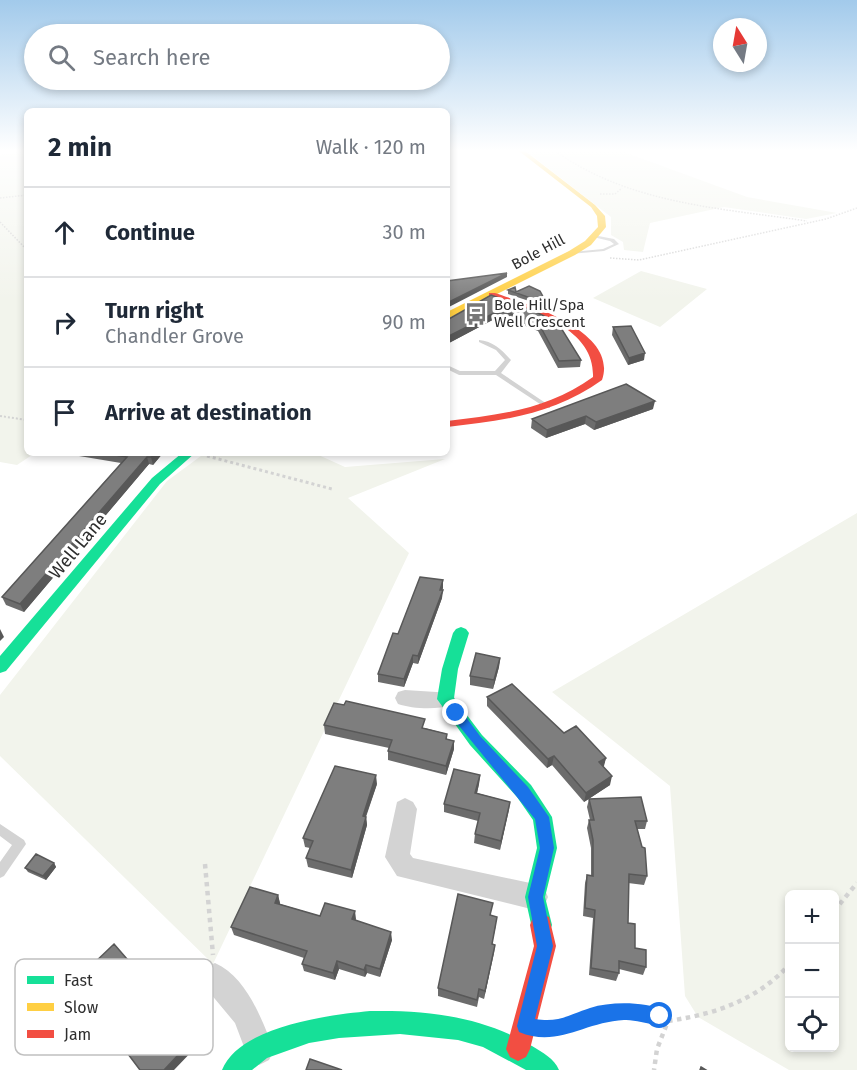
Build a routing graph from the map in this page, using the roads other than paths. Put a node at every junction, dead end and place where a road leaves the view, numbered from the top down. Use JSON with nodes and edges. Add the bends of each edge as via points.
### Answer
{"nodes":[{"id":1,"x":585,"y":201,"type":"edge"},
{"id":2,"x":595,"y":236,"type":"junction"},
{"id":3,"x":572,"y":253,"type":"junction"},
{"id":4,"x":492,"y":295,"type":"junction"},
{"id":5,"x":450,"y":315,"type":"edge"},
{"id":6,"x":482,"y":341,"type":"dead end"},
{"id":7,"x":450,"y":368,"type":"edge"},
{"id":8,"x":497,"y":372,"type":"junction"},
{"id":9,"x":548,"y":407,"type":"junction"},
{"id":10,"x":450,"y":424,"type":"edge"},
{"id":11,"x":193,"y":456,"type":"edge"},
{"id":12,"x":461,"y":633,"type":"dead end"},
{"id":13,"x":0,"y":668,"type":"edge"},
{"id":14,"x":405,"y":699,"type":"dead end"},
{"id":15,"x":446,"y":699,"type":"junction"},
{"id":16,"x":405,"y":809,"type":"dead end"},
{"id":17,"x":0,"y":829,"type":"edge"},
{"id":18,"x":0,"y":872,"type":"edge"},
{"id":19,"x":535,"y":897,"type":"junction"},
{"id":20,"x":215,"y":977,"type":"road end"},
{"id":21,"x":518,"y":1049,"type":"junction"},
{"id":22,"x":259,"y":1050,"type":"junction"},
{"id":23,"x":234,"y":1070,"type":"edge"},
{"id":24,"x":547,"y":1070,"type":"edge"}],
"edges":[{"from":1,"to":2,"type":"street","via":[[601,216],[602,227]]},
{"from":2,"to":3,"type":"street","name":"Bole Hill"},
{"from":2,"to":3,"type":"lane","via":[[617,244],[613,248]]},
{"from":3,"to":4,"type":"street","name":"Bole Hill"},
{"from":4,"to":5,"type":"street","name":"Bole Hill"},
{"from":4,"to":9,"type":"street","via":[[562,324],[587,343],[597,360],[598,378],[584,393]]},
{"from":6,"to":8,"type":"lane","via":[[508,360]]},
{"from":7,"to":8,"type":"lane","via":[[459,373]]},
{"from":8,"to":9,"type":"lane"},
{"from":9,"to":10,"type":"street"},
{"from":11,"to":13,"type":"street","name":"Well Lane","via":[[156,481]]},
{"from":12,"to":15,"type":"street"},
{"from":14,"to":15,"type":"street"},
{"from":15,"to":19,"type":"street","via":[[542,817],[547,848]]},
{"from":16,"to":19,"type":"street","via":[[397,857],[406,868]]},
{"from":17,"to":18,"type":"lane","via":[[20,844]]},
{"from":19,"to":21,"type":"street","via":[[545,946]]},
{"from":20,"to":22,"type":"street","via":[[246,1014]]},
{"from":21,"to":22,"type":"street","via":[[470,1030],[416,1023],[301,1034]]},
{"from":21,"to":24,"type":"street"},
{"from":22,"to":23,"type":"street"}]}
